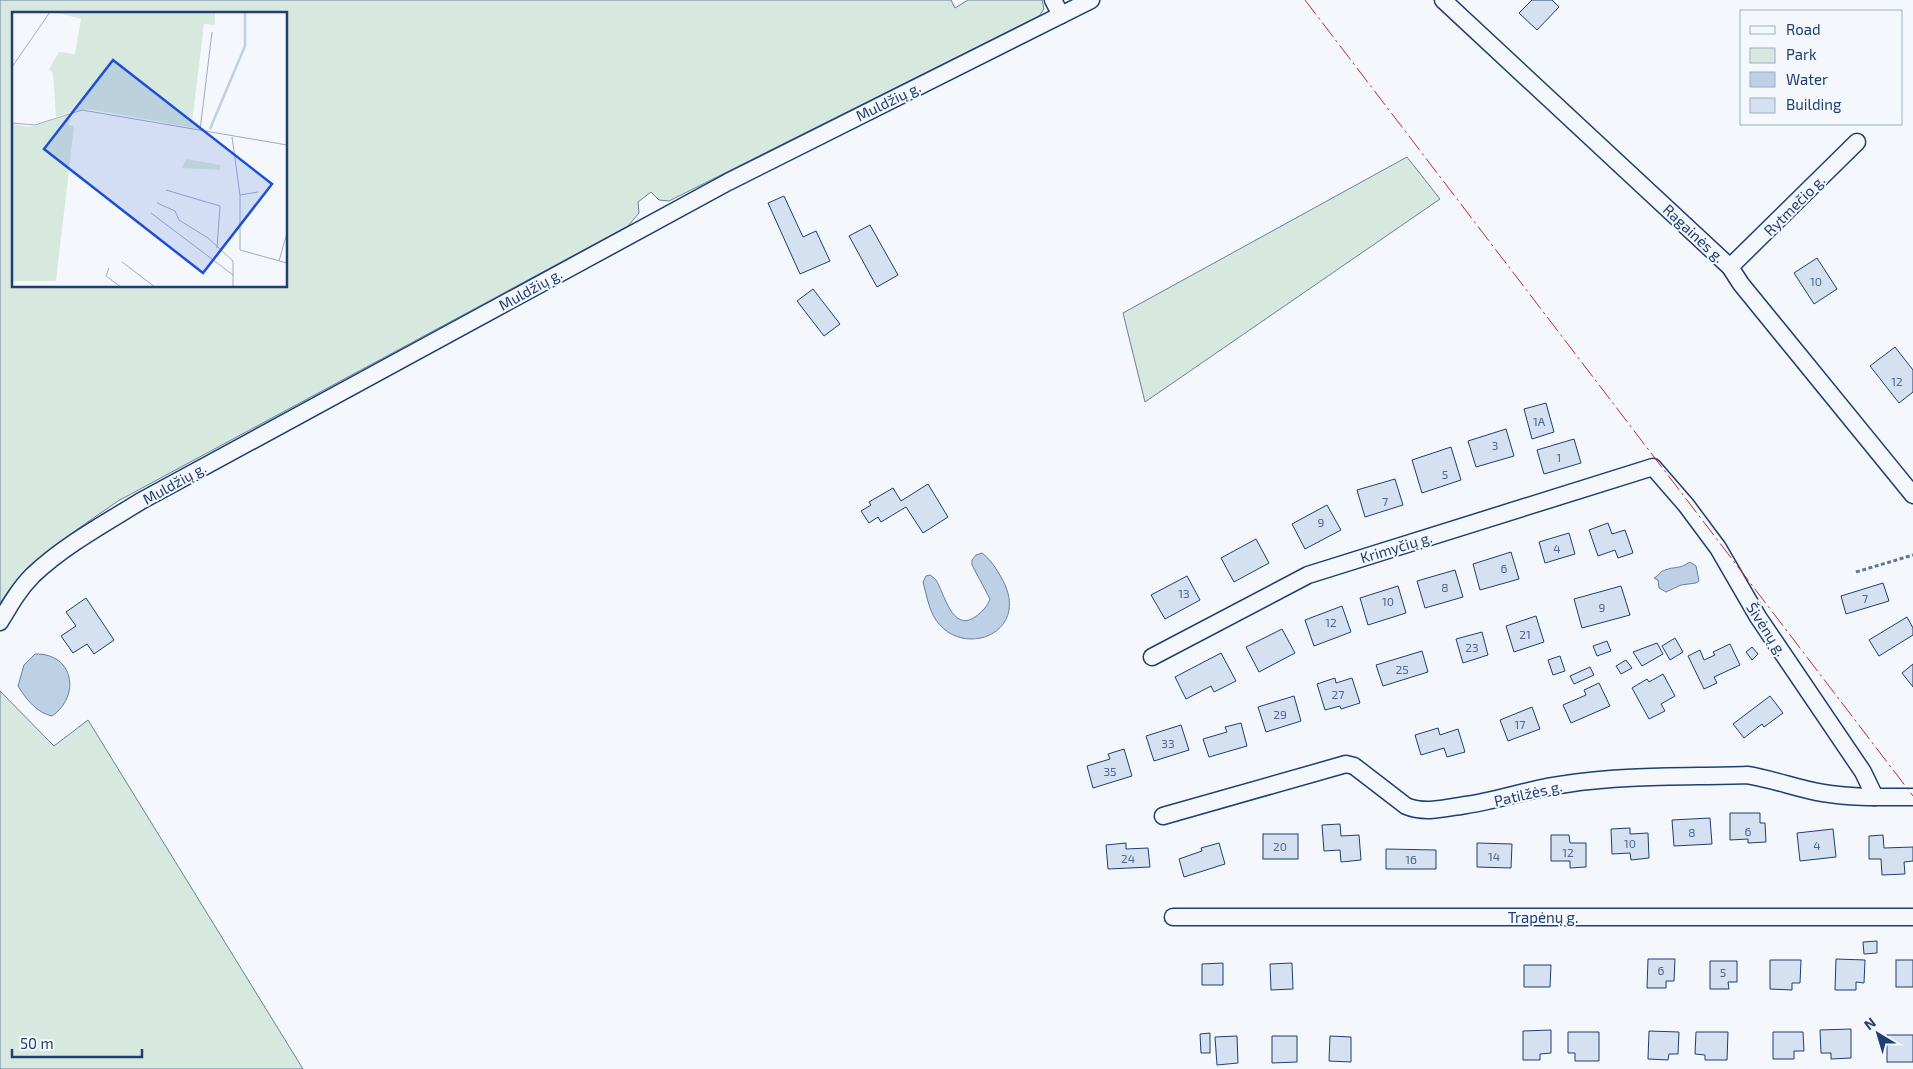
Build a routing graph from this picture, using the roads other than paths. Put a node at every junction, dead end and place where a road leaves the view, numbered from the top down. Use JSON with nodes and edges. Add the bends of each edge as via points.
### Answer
{"nodes":[{"id":1,"x":1053,"y":0,"type":"edge"},
{"id":2,"x":1091,"y":0,"type":"edge"},
{"id":3,"x":1443,"y":0,"type":"edge"},
{"id":4,"x":1061,"y":15,"type":"junction"},
{"id":5,"x":1857,"y":142,"type":"dead end"},
{"id":6,"x":1730,"y":267,"type":"junction"},
{"id":7,"x":1653,"y":467,"type":"joint"},
{"id":8,"x":1913,"y":495,"type":"edge"},
{"id":9,"x":0,"y":622,"type":"edge"},
{"id":10,"x":1152,"y":657,"type":"dead end"},
{"id":11,"x":1874,"y":796,"type":"junction"},
{"id":12,"x":1913,"y":797,"type":"edge"},
{"id":13,"x":1163,"y":816,"type":"dead end"},
{"id":14,"x":1174,"y":917,"type":"dead end"},
{"id":15,"x":1913,"y":917,"type":"edge"}],
"edges":[{"from":1,"to":4,"type":"street"},
{"from":2,"to":4,"type":"street","name":"Muldžių g."},
{"from":3,"to":6,"type":"street","name":"Ragainės g."},
{"from":4,"to":9,"type":"street","name":"Muldžių g.","via":[[728,182],[141,501],[60,551],[32,576],[12,600]]},
{"from":5,"to":6,"type":"street","name":"Rytmečio g."},
{"from":6,"to":8,"type":"street","name":"Ragainės g."},
{"from":7,"to":10,"type":"street","name":"Krimyčių g.","via":[[1308,574]]},
{"from":7,"to":11,"type":"street","name":"Šivėnų g.","via":[[1718,548],[1758,617],[1863,772]]},
{"from":11,"to":12,"type":"street","name":"Patilžės g."},
{"from":11,"to":13,"type":"street","name":"Patilžės g.","via":[[1843,796],[1747,775],[1633,778],[1564,784],[1485,803],[1421,810],[1406,806],[1354,766],[1346,764]]},
{"from":14,"to":15,"type":"street","name":"Trapėnų g."}]}
